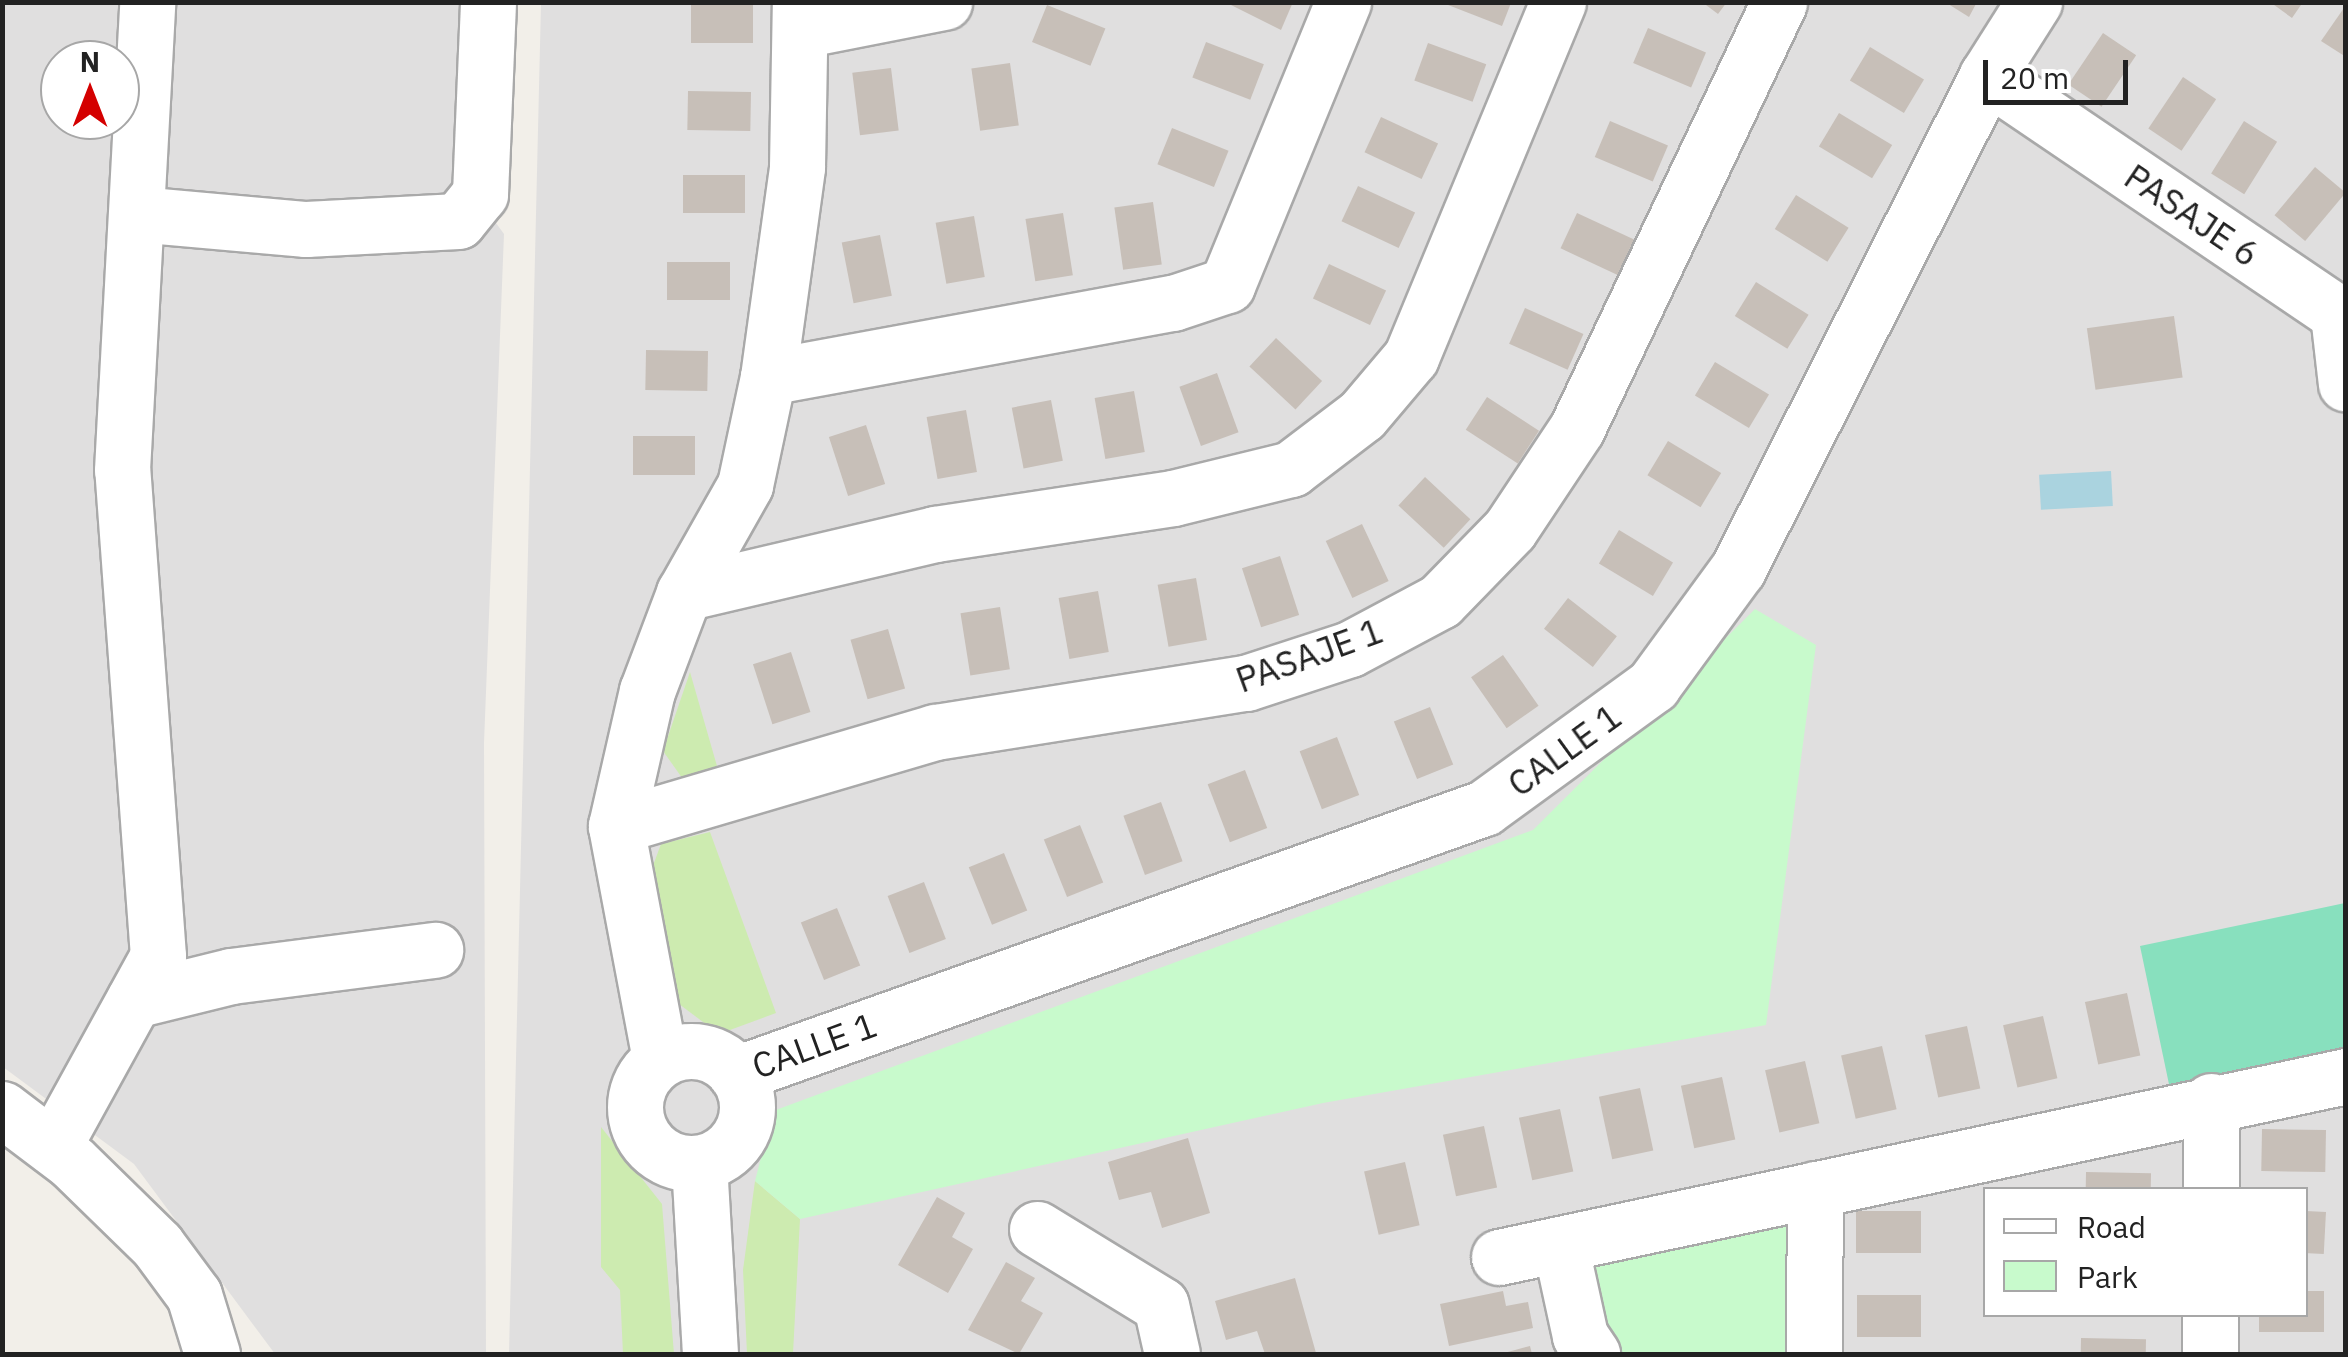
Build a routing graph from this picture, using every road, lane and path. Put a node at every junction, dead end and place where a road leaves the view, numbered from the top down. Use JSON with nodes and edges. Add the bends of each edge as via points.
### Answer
{"nodes":[{"id":1,"x":146,"y":2,"type":"edge"},
{"id":2,"x":488,"y":2,"type":"edge"},
{"id":3,"x":944,"y":2,"type":"edge"},
{"id":4,"x":1342,"y":2,"type":"edge"},
{"id":5,"x":1558,"y":2,"type":"edge"},
{"id":6,"x":1778,"y":2,"type":"edge"},
{"id":7,"x":2034,"y":2,"type":"edge"},
{"id":8,"x":800,"y":16,"type":"edge"},
{"id":9,"x":1987,"y":76,"type":"junction"},
{"id":10,"x":137,"y":214,"type":"junction"},
{"id":11,"x":768,"y":378,"type":"junction"},
{"id":12,"x":2346,"y":384,"type":"edge"},
{"id":13,"x":684,"y":593,"type":"junction"},
{"id":14,"x":616,"y":826,"type":"junction"},
{"id":15,"x":435,"y":950,"type":"dead end"},
{"id":16,"x":134,"y":1000,"type":"junction"},
{"id":17,"x":660,"y":1060,"type":"junction"},
{"id":18,"x":736,"y":1074,"type":"junction"},
{"id":19,"x":2346,"y":1076,"type":"edge"},
{"id":20,"x":2211,"y":1101,"type":"junction"},
{"id":21,"x":2,"y":1109,"type":"edge"},
{"id":22,"x":53,"y":1147,"type":"junction"},
{"id":23,"x":699,"y":1163,"type":"junction"},
{"id":24,"x":2210,"y":1187,"type":"edge"},
{"id":25,"x":1815,"y":1189,"type":"junction"},
{"id":26,"x":1037,"y":1228,"type":"dead end"},
{"id":27,"x":1560,"y":1244,"type":"junction"},
{"id":28,"x":1499,"y":1257,"type":"dead end"},
{"id":29,"x":2210,"y":1317,"type":"edge"},
{"id":30,"x":212,"y":1354,"type":"edge"},
{"id":31,"x":710,"y":1354,"type":"edge"},
{"id":32,"x":1172,"y":1354,"type":"edge"},
{"id":33,"x":1592,"y":1354,"type":"edge"},
{"id":34,"x":1814,"y":1354,"type":"edge"},
{"id":35,"x":2210,"y":1354,"type":"edge"}],
"edges":[{"from":1,"to":10,"type":"street"},
{"from":2,"to":10,"type":"street","via":[[480,194],[458,221],[306,228]]},
{"from":3,"to":8,"type":"street"},
{"from":4,"to":11,"type":"street","via":[[1228,285],[1173,302]]},
{"from":5,"to":13,"type":"street","via":[[1411,357],[1362,415],[1291,469],[1173,498],[935,534]]},
{"from":6,"to":14,"type":"street","name":"PASAJE 1","via":[[1578,428],[1510,529],[1440,601],[1350,649],[1246,683],[935,732]]},
{"from":7,"to":9,"type":"street","name":"CALLE 1"},
{"from":8,"to":11,"type":"street","via":[[797,167]]},
{"from":9,"to":12,"type":"street","name":"PASAJE 6","via":[[2338,314]]},
{"from":9,"to":18,"type":"street","name":"CALLE 1","via":[[1738,569],[1654,685],[1484,808]]},
{"from":10,"to":16,"type":"street","via":[[122,470],[158,956]]},
{"from":11,"to":13,"type":"street","via":[[744,484]]},
{"from":13,"to":14,"type":"street","via":[[647,692]]},
{"from":14,"to":17,"type":"street"},
{"from":15,"to":16,"type":"street","via":[[231,976]]},
{"from":16,"to":22,"type":"street"},
{"from":17,"to":18,"type":"street","via":[[701,1052]]},
{"from":17,"to":23,"type":"street","via":[[635,1095],[642,1138],[657,1154]]},
{"from":18,"to":23,"type":"street","via":[[746,1100],[743,1129],[726,1152]]},
{"from":19,"to":20,"type":"street"},
{"from":20,"to":24,"type":"street"},
{"from":20,"to":25,"type":"street"},
{"from":21,"to":22,"type":"street"},
{"from":22,"to":30,"type":"street","via":[[125,1210],[182,1274]]},
{"from":23,"to":31,"type":"street"},
{"from":25,"to":27,"type":"street"},
{"from":25,"to":34,"type":"street"},
{"from":26,"to":32,"type":"street","via":[[1161,1305]]},
{"from":27,"to":28,"type":"street"},
{"from":27,"to":33,"type":"street","via":[[1580,1336]]},
{"from":29,"to":35,"type":"street"}]}
